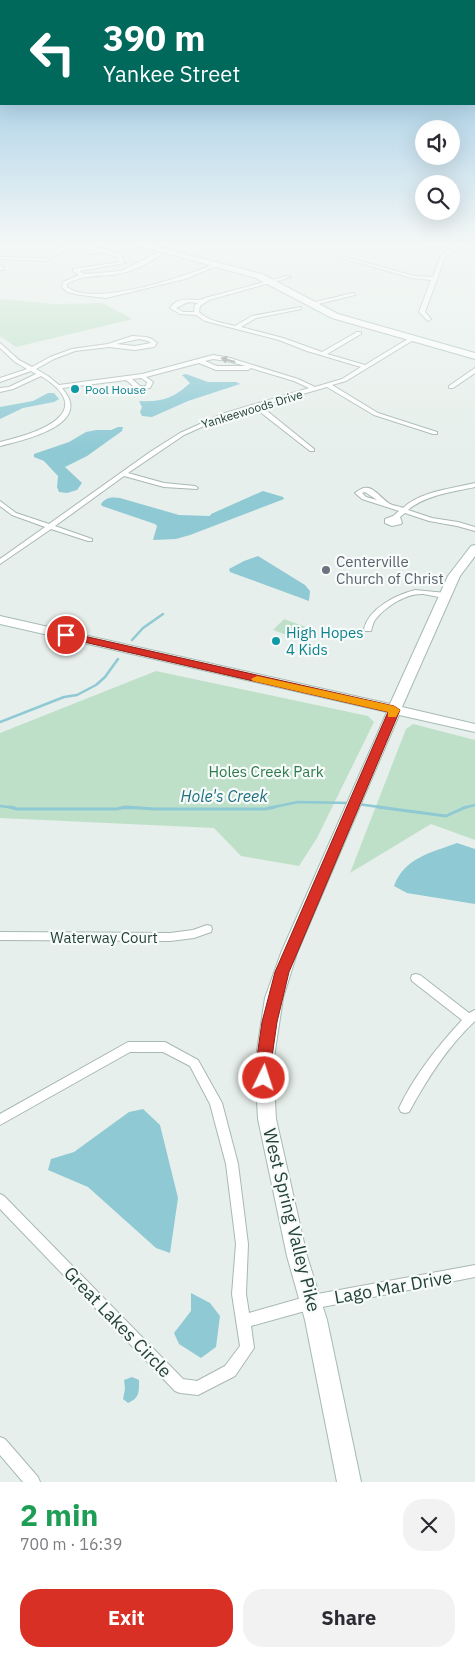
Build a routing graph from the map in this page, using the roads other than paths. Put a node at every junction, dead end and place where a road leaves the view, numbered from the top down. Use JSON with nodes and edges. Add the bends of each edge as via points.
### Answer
{"nodes":[{"id":1,"x":180,"y":312,"type":"edge"},
{"id":2,"x":280,"y":312,"type":"edge"},
{"id":3,"x":328,"y":312,"type":"edge"},
{"id":4,"x":422,"y":312,"type":"edge"},
{"id":5,"x":197,"y":314,"type":"joint"},
{"id":6,"x":428,"y":319,"type":"dead end"},
{"id":7,"x":237,"y":326,"type":"junction"},
{"id":8,"x":359,"y":333,"type":"dead end"},
{"id":9,"x":413,"y":338,"type":"junction"},
{"id":10,"x":109,"y":345,"type":"junction"},
{"id":11,"x":0,"y":346,"type":"edge"},
{"id":12,"x":322,"y":354,"type":"junction"},
{"id":13,"x":475,"y":356,"type":"edge"},
{"id":14,"x":200,"y":361,"type":"junction"},
{"id":15,"x":366,"y":367,"type":"junction"},
{"id":16,"x":255,"y":368,"type":"junction"},
{"id":17,"x":32,"y":369,"type":"junction"},
{"id":18,"x":475,"y":370,"type":"edge"},
{"id":19,"x":41,"y":374,"type":"junction"},
{"id":20,"x":142,"y":376,"type":"junction"},
{"id":21,"x":128,"y":378,"type":"junction"},
{"id":22,"x":0,"y":380,"type":"edge"},
{"id":23,"x":328,"y":385,"type":"junction"},
{"id":24,"x":452,"y":387,"type":"dead end"},
{"id":25,"x":59,"y":388,"type":"junction"},
{"id":26,"x":314,"y":389,"type":"junction"},
{"id":27,"x":0,"y":390,"type":"edge"},
{"id":28,"x":256,"y":406,"type":"junction"},
{"id":29,"x":435,"y":433,"type":"dead end"},
{"id":30,"x":0,"y":444,"type":"edge"},
{"id":31,"x":312,"y":450,"type":"dead end"},
{"id":32,"x":123,"y":474,"type":"junction"},
{"id":33,"x":475,"y":485,"type":"edge"},
{"id":34,"x":195,"y":488,"type":"dead end"},
{"id":35,"x":0,"y":503,"type":"edge"},
{"id":36,"x":388,"y":504,"type":"dead end"},
{"id":37,"x":405,"y":511,"type":"junction"},
{"id":38,"x":395,"y":518,"type":"dead end"},
{"id":39,"x":50,"y":526,"type":"junction"},
{"id":40,"x":475,"y":529,"type":"edge"},
{"id":41,"x":90,"y":540,"type":"dead end"},
{"id":42,"x":475,"y":548,"type":"edge"},
{"id":43,"x":0,"y":562,"type":"edge"},
{"id":44,"x":446,"y":595,"type":"junction"},
{"id":45,"x":0,"y":620,"type":"edge"},
{"id":46,"x":368,"y":628,"type":"dead end"},
{"id":47,"x":394,"y":710,"type":"junction"},
{"id":48,"x":475,"y":728,"type":"edge"},
{"id":49,"x":207,"y":929,"type":"dead end"},
{"id":50,"x":0,"y":936,"type":"edge"},
{"id":51,"x":416,"y":978,"type":"dead end"},
{"id":52,"x":472,"y":1017,"type":"edge"},
{"id":53,"x":405,"y":1108,"type":"dead end"},
{"id":54,"x":0,"y":1120,"type":"edge"},
{"id":55,"x":0,"y":1200,"type":"edge"},
{"id":56,"x":475,"y":1271,"type":"edge"},
{"id":57,"x":312,"y":1302,"type":"junction"},
{"id":58,"x":243,"y":1322,"type":"junction"},
{"id":59,"x":0,"y":1444,"type":"edge"},
{"id":60,"x":33,"y":1482,"type":"edge"},
{"id":61,"x":349,"y":1482,"type":"edge"}],
"edges":[{"from":1,"to":5,"type":"street"},
{"from":2,"to":7,"type":"street","via":[[250,319]]},
{"from":3,"to":9,"type":"street"},
{"from":4,"to":6,"type":"street"},
{"from":5,"to":7,"type":"street","via":[[207,320]]},
{"from":7,"to":12,"type":"street"},
{"from":8,"to":12,"type":"street"},
{"from":9,"to":13,"type":"street"},
{"from":9,"to":15,"type":"street","name":"Yankeewoods Drive"},
{"from":10,"to":10,"type":"street","via":[[144,348],[154,343],[141,338]]},
{"from":10,"to":17,"type":"street","via":[[67,352]]},
{"from":11,"to":17,"type":"street"},
{"from":12,"to":15,"type":"street"},
{"from":14,"to":16,"type":"street","via":[[216,368]]},
{"from":16,"to":14,"type":"street","one_way":true,"via":[[221,357]]},
{"from":14,"to":20,"type":"street"},
{"from":15,"to":23,"type":"street","name":"Yankeewoods Drive"},
{"from":16,"to":26,"type":"street"},
{"from":17,"to":19,"type":"street"},
{"from":17,"to":22,"type":"street"},
{"from":18,"to":24,"type":"street"},
{"from":19,"to":25,"type":"street"},
{"from":19,"to":27,"type":"street"},
{"from":20,"to":21,"type":"street"},
{"from":20,"to":21,"type":"street","via":[[150,382],[148,387],[140,388]]},
{"from":21,"to":25,"type":"street"},
{"from":23,"to":26,"type":"street","name":"Yankeewoods Drive"},
{"from":23,"to":29,"type":"street","via":[[376,414]]},
{"from":25,"to":30,"type":"street","via":[[69,406],[62,418],[36,434]]},
{"from":26,"to":28,"type":"street","name":"Yankeewoods Drive"},
{"from":28,"to":31,"type":"street"},
{"from":28,"to":32,"type":"street","name":"Yankeewoods Drive","via":[[195,427]]},
{"from":32,"to":34,"type":"street","via":[[164,486]]},
{"from":32,"to":39,"type":"street","name":"Yankeewoods Drive"},
{"from":33,"to":37,"type":"street","via":[[426,497],[412,503]]},
{"from":35,"to":39,"type":"street","via":[[14,514]]},
{"from":36,"to":37,"type":"street"},
{"from":37,"to":38,"type":"street"},
{"from":37,"to":40,"type":"street"},
{"from":39,"to":41,"type":"street"},
{"from":39,"to":43,"type":"street","name":"Yankeewoods Drive"},
{"from":42,"to":44,"type":"street","name":"West Spring Valley Pike","via":[[460,567]]},
{"from":44,"to":46,"type":"street","via":[[422,592],[404,595],[370,621]]},
{"from":44,"to":47,"type":"street","name":"West Spring Valley Pike"},
{"from":45,"to":47,"type":"street"},
{"from":47,"to":48,"type":"street"},
{"from":47,"to":57,"type":"street","name":"West Spring Valley Pike","via":[[282,972],[264,1064],[267,1119],[295,1247]]},
{"from":49,"to":50,"type":"street","name":"Waterway Court","via":[[194,934],[163,937]]},
{"from":51,"to":52,"type":"street"},
{"from":52,"to":53,"type":"street","via":[[415,1089]]},
{"from":54,"to":58,"type":"street","name":"Great Lakes Circle","via":[[128,1047],[165,1047],[194,1063],[216,1103],[232,1164],[242,1244],[239,1294]]},
{"from":55,"to":58,"type":"street","name":"Great Lakes Circle","via":[[180,1386],[198,1388],[230,1371],[247,1348]]},
{"from":56,"to":57,"type":"street","name":"Lago Mar Drive"},
{"from":57,"to":58,"type":"street"},
{"from":57,"to":61,"type":"street","name":"West Spring Valley Pike"},
{"from":59,"to":60,"type":"street"}]}
